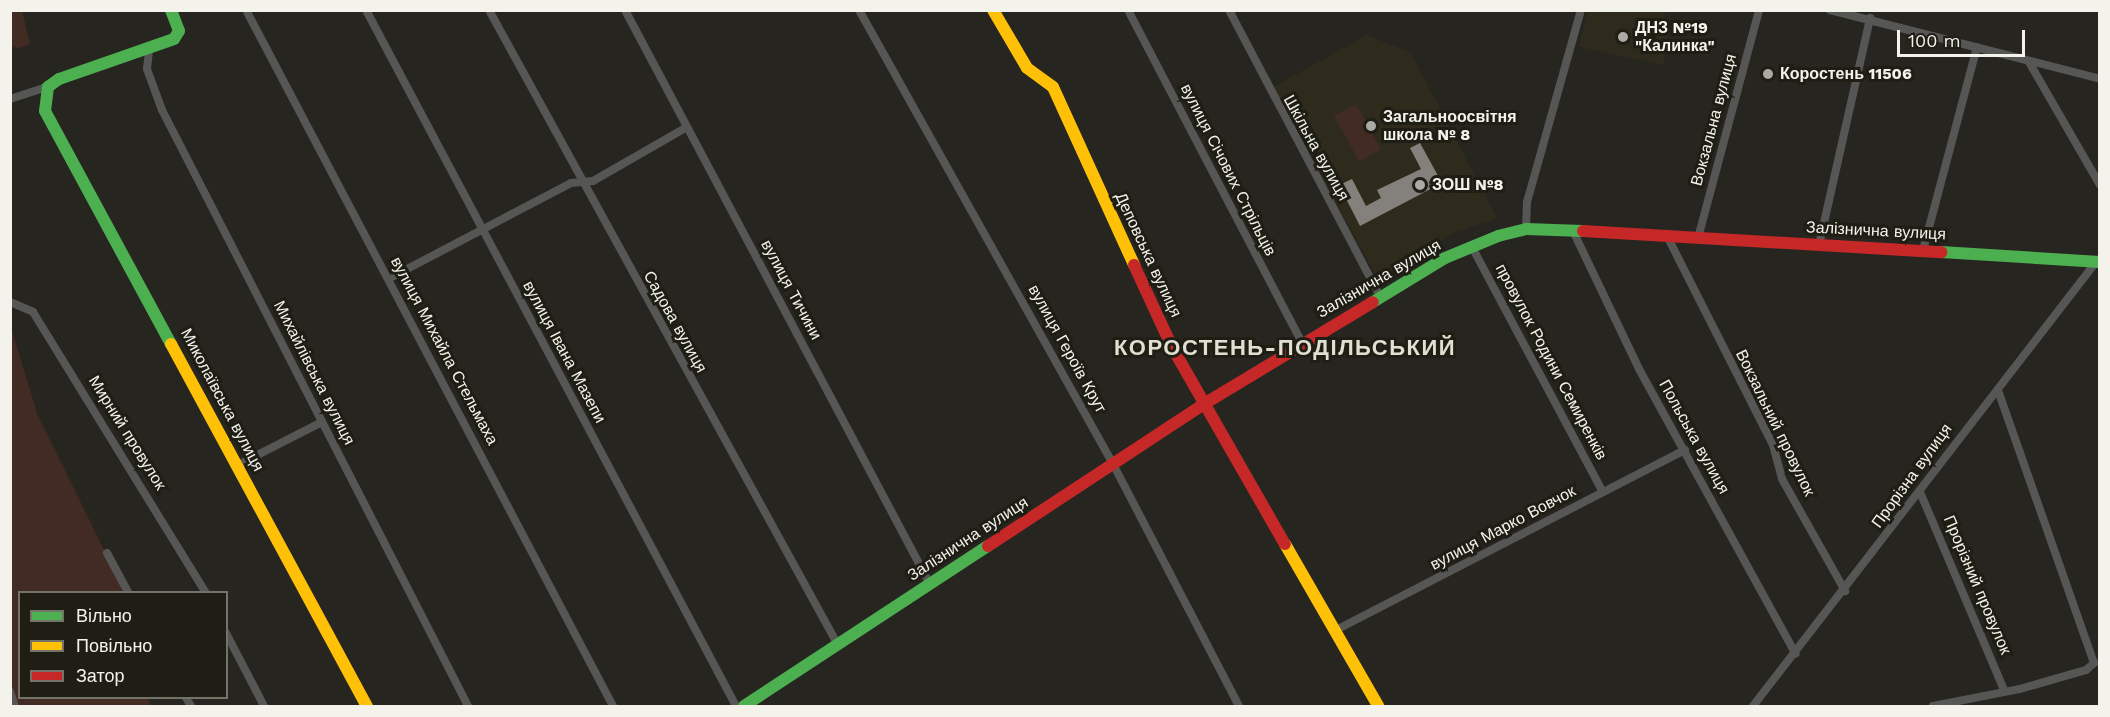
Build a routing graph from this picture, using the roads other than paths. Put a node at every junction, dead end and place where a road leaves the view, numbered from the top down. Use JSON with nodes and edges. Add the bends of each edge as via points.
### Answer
{"nodes":[{"id":1,"x":171,"y":10,"type":"edge"},
{"id":2,"x":246,"y":10,"type":"edge"},
{"id":3,"x":366,"y":10,"type":"edge"},
{"id":4,"x":489,"y":10,"type":"edge"},
{"id":5,"x":626,"y":10,"type":"edge"},
{"id":6,"x":859,"y":10,"type":"edge"},
{"id":7,"x":993,"y":10,"type":"edge"},
{"id":8,"x":1128,"y":10,"type":"edge"},
{"id":9,"x":1229,"y":10,"type":"edge"},
{"id":10,"x":1581,"y":10,"type":"edge"},
{"id":11,"x":1759,"y":10,"type":"edge"},
{"id":12,"x":1830,"y":10,"type":"edge"},
{"id":13,"x":1870,"y":18,"type":"junction"},
{"id":14,"x":1977,"y":47,"type":"junction"},
{"id":15,"x":149,"y":50,"type":"junction"},
{"id":16,"x":2029,"y":62,"type":"junction"},
{"id":17,"x":2100,"y":79,"type":"edge"},
{"id":18,"x":48,"y":87,"type":"junction"},
{"id":19,"x":10,"y":99,"type":"edge"},
{"id":20,"x":687,"y":127,"type":"junction"},
{"id":21,"x":580,"y":180,"type":"junction"},
{"id":22,"x":2100,"y":185,"type":"edge"},
{"id":23,"x":483,"y":230,"type":"junction"},
{"id":24,"x":1526,"y":230,"type":"junction"},
{"id":25,"x":1573,"y":231,"type":"junction"},
{"id":26,"x":1666,"y":234,"type":"junction"},
{"id":27,"x":1698,"y":238,"type":"junction"},
{"id":28,"x":1819,"y":245,"type":"junction"},
{"id":29,"x":1472,"y":247,"type":"junction"},
{"id":30,"x":1923,"y":250,"type":"junction"},
{"id":31,"x":2098,"y":262,"type":"edge"},
{"id":32,"x":390,"y":278,"type":"junction"},
{"id":33,"x":1380,"y":297,"type":"junction"},
{"id":34,"x":10,"y":302,"type":"edge"},
{"id":35,"x":1302,"y":343,"type":"junction"},
{"id":36,"x":1998,"y":390,"type":"junction"},
{"id":37,"x":1204,"y":404,"type":"junction"},
{"id":38,"x":322,"y":422,"type":"junction"},
{"id":39,"x":1685,"y":450,"type":"junction"},
{"id":40,"x":1113,"y":464,"type":"junction"},
{"id":41,"x":238,"y":465,"type":"junction"},
{"id":42,"x":1603,"y":492,"type":"junction"},
{"id":43,"x":1920,"y":492,"type":"junction"},
{"id":44,"x":107,"y":553,"type":"dead end"},
{"id":45,"x":930,"y":584,"type":"junction"},
{"id":46,"x":127,"y":591,"type":"edge"},
{"id":47,"x":205,"y":591,"type":"edge"},
{"id":48,"x":1845,"y":591,"type":"junction"},
{"id":49,"x":1334,"y":631,"type":"junction"},
{"id":50,"x":228,"y":637,"type":"edge"},
{"id":51,"x":838,"y":645,"type":"junction"},
{"id":52,"x":1796,"y":654,"type":"junction"},
{"id":53,"x":2004,"y":690,"type":"junction"},
{"id":54,"x":10,"y":691,"type":"edge"},
{"id":55,"x":15,"y":706,"type":"edge"},
{"id":56,"x":264,"y":706,"type":"edge"},
{"id":57,"x":367,"y":706,"type":"edge"},
{"id":58,"x":468,"y":706,"type":"edge"},
{"id":59,"x":613,"y":706,"type":"edge"},
{"id":60,"x":736,"y":706,"type":"edge"},
{"id":61,"x":744,"y":706,"type":"edge"},
{"id":62,"x":1239,"y":706,"type":"edge"},
{"id":63,"x":1378,"y":706,"type":"edge"},
{"id":64,"x":1753,"y":706,"type":"edge"},
{"id":65,"x":1933,"y":706,"type":"edge"}],
"edges":[{"from":1,"to":15,"type":"street","via":[[179,31],[166,45]]},
{"from":2,"to":32,"type":"street","name":"вулиця Михайла Стельмаха"},
{"from":3,"to":23,"type":"street","name":"вулиця Івана Мазепи"},
{"from":4,"to":21,"type":"street","name":"Садова вулиця"},
{"from":5,"to":20,"type":"street","name":"вулиця Тичини"},
{"from":6,"to":40,"type":"street","name":"вулиця Героїв Крут"},
{"from":7,"to":37,"type":"street","name":"Деповська вулиця","via":[[1027,68],[1053,87],[1172,347]]},
{"from":8,"to":35,"type":"street","name":"вулиця Січових Стрільців"},
{"from":9,"to":33,"type":"street","name":"Шкільна вулиця"},
{"from":10,"to":24,"type":"street","via":[[1527,202]]},
{"from":11,"to":27,"type":"street","name":"Вокзальна вулиця"},
{"from":12,"to":13,"type":"street"},
{"from":13,"to":14,"type":"street"},
{"from":13,"to":28,"type":"street"},
{"from":14,"to":16,"type":"street"},
{"from":14,"to":30,"type":"street"},
{"from":15,"to":18,"type":"street","via":[[102,62]]},
{"from":15,"to":38,"type":"street","name":"Михайлівська вулиця","via":[[147,69],[162,110]]},
{"from":16,"to":17,"type":"street"},
{"from":16,"to":22,"type":"street"},
{"from":18,"to":19,"type":"street"},
{"from":18,"to":41,"type":"street","name":"Миколаївська вулиця","via":[[45,111]]},
{"from":20,"to":21,"type":"street","via":[[593,181]]},
{"from":20,"to":45,"type":"street","name":"вулиця Тичини"},
{"from":21,"to":23,"type":"street"},
{"from":21,"to":51,"type":"street","name":"Садова вулиця"},
{"from":23,"to":32,"type":"street"},
{"from":23,"to":60,"type":"street","name":"вулиця Івана Мазепи"},
{"from":24,"to":25,"type":"street","name":"Залізнична вулиця"},
{"from":24,"to":29,"type":"street","name":"Залізнична вулиця"},
{"from":25,"to":26,"type":"street","name":"Залізнична вулиця"},
{"from":25,"to":39,"type":"street","name":"Польська вулиця","via":[[1634,359]]},
{"from":26,"to":27,"type":"street","name":"Залізнична вулиця"},
{"from":26,"to":48,"type":"street","name":"Вокзальний провулок","via":[[1773,445],[1782,479]]},
{"from":27,"to":28,"type":"street","name":"Залізнична вулиця"},
{"from":28,"to":30,"type":"street","name":"Залізнична вулиця"},
{"from":29,"to":33,"type":"street","name":"Залізнична вулиця"},
{"from":29,"to":42,"type":"street","name":"провулок Родини Семиренків"},
{"from":30,"to":31,"type":"street","name":"Залізнична вулиця"},
{"from":31,"to":36,"type":"street","name":"Прорізна вулиця"},
{"from":32,"to":59,"type":"street","name":"вулиця Михайла Стельмаха"},
{"from":33,"to":35,"type":"street","name":"Залізнична вулиця"},
{"from":34,"to":47,"type":"street","name":"Мирний провулок","via":[[33,312]]},
{"from":35,"to":37,"type":"street","name":"Залізнична вулиця"},
{"from":36,"to":43,"type":"street","name":"Прорізна вулиця"},
{"from":36,"to":53,"type":"street","via":[[2094,663],[2086,670]]},
{"from":37,"to":40,"type":"street","name":"Залізнична вулиця"},
{"from":37,"to":49,"type":"street","name":"Деповська вулиця"},
{"from":38,"to":41,"type":"street"},
{"from":38,"to":58,"type":"street","name":"Михайлівська вулиця"},
{"from":39,"to":42,"type":"street","name":"вулиця Марко Вовчок"},
{"from":39,"to":52,"type":"street","name":"Польська вулиця"},
{"from":40,"to":45,"type":"street","name":"Залізнична вулиця"},
{"from":40,"to":62,"type":"street","name":"вулиця Героїв Крут"},
{"from":41,"to":57,"type":"street","name":"Миколаївська вулиця"},
{"from":42,"to":49,"type":"street","name":"вулиця Марко Вовчок"},
{"from":43,"to":48,"type":"street","name":"Прорізна вулиця"},
{"from":43,"to":53,"type":"street","name":"Прорізний провулок"},
{"from":44,"to":46,"type":"street"},
{"from":45,"to":51,"type":"street","name":"Залізнична вулиця"},
{"from":48,"to":52,"type":"street","name":"Прорізна вулиця"},
{"from":49,"to":63,"type":"street","name":"Деповська вулиця"},
{"from":50,"to":56,"type":"street"},
{"from":51,"to":61,"type":"street","name":"Залізнична вулиця"},
{"from":52,"to":64,"type":"street","name":"Прорізна вулиця"},
{"from":53,"to":65,"type":"street"},
{"from":54,"to":55,"type":"street"}]}
